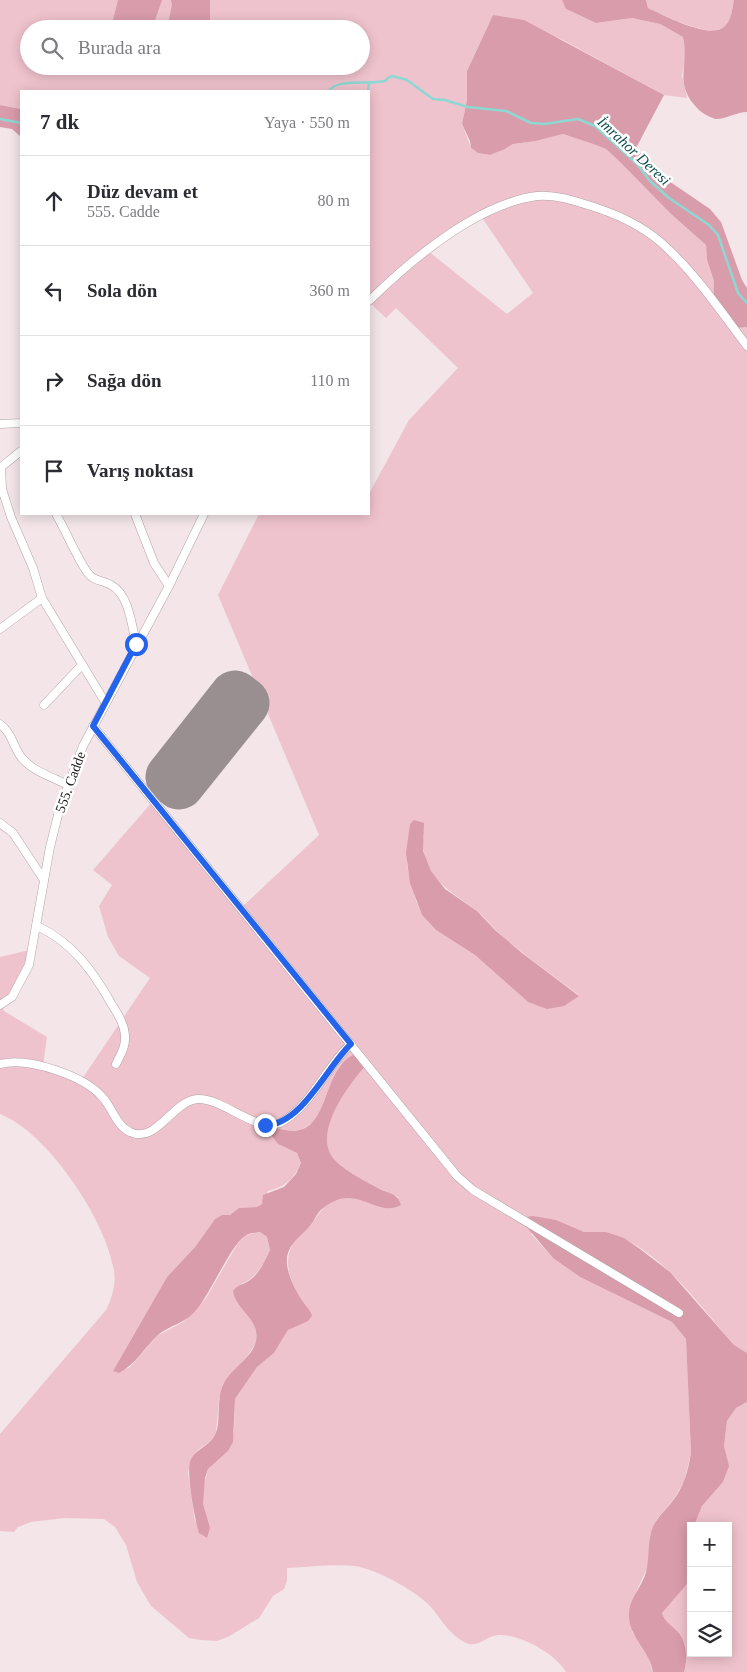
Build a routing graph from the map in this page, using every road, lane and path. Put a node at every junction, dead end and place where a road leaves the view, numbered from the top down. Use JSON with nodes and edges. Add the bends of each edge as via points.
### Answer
{"nodes":[{"id":1,"x":370,"y":300,"type":"edge"},
{"id":2,"x":747,"y":346,"type":"edge"},
{"id":3,"x":20,"y":423,"type":"edge"},
{"id":4,"x":0,"y":424,"type":"edge"},
{"id":5,"x":20,"y":452,"type":"edge"},
{"id":6,"x":1,"y":468,"type":"edge"},
{"id":7,"x":1,"y":490,"type":"edge"},
{"id":8,"x":57,"y":515,"type":"edge"},
{"id":9,"x":135,"y":515,"type":"edge"},
{"id":10,"x":204,"y":515,"type":"edge"},
{"id":11,"x":169,"y":586,"type":"junction"},
{"id":12,"x":42,"y":598,"type":"junction"},
{"id":13,"x":0,"y":629,"type":"edge"},
{"id":14,"x":136,"y":644,"type":"junction"},
{"id":15,"x":82,"y":666,"type":"junction"},
{"id":16,"x":105,"y":702,"type":"junction"},
{"id":17,"x":44,"y":705,"type":"dead end"},
{"id":18,"x":0,"y":724,"type":"edge"},
{"id":19,"x":93,"y":726,"type":"junction"},
{"id":20,"x":68,"y":785,"type":"junction"},
{"id":21,"x":0,"y":823,"type":"edge"},
{"id":22,"x":44,"y":880,"type":"junction"},
{"id":23,"x":38,"y":926,"type":"junction"},
{"id":24,"x":0,"y":1006,"type":"edge"},
{"id":25,"x":351,"y":1044,"type":"junction"},
{"id":26,"x":0,"y":1064,"type":"edge"},
{"id":27,"x":116,"y":1064,"type":"dead end"},
{"id":28,"x":679,"y":1312,"type":"dead end"}],
"edges":[{"from":1,"to":2,"type":"street","via":[[412,262],[481,216],[524,199],[555,197],[601,209],[646,230],[686,267]]},
{"from":3,"to":4,"type":"street"},
{"from":5,"to":6,"type":"street"},
{"from":6,"to":7,"type":"street"},
{"from":7,"to":12,"type":"street"},
{"from":8,"to":14,"type":"street","via":[[87,572],[112,585],[120,594],[130,617]]},
{"from":9,"to":11,"type":"street","via":[[154,563]]},
{"from":10,"to":11,"type":"street","name":"555. Cadde"},
{"from":11,"to":14,"type":"street","name":"555. Cadde"},
{"from":12,"to":13,"type":"street"},
{"from":12,"to":15,"type":"street"},
{"from":14,"to":16,"type":"street","name":"555. Cadde"},
{"from":15,"to":16,"type":"street"},
{"from":15,"to":17,"type":"street"},
{"from":16,"to":19,"type":"street","name":"555. Cadde"},
{"from":18,"to":20,"type":"street","via":[[29,765]]},
{"from":19,"to":20,"type":"street","name":"555. Cadde"},
{"from":19,"to":25,"type":"street"},
{"from":20,"to":22,"type":"street","name":"555. Cadde"},
{"from":21,"to":22,"type":"street","via":[[13,833]]},
{"from":22,"to":23,"type":"street","name":"555. Cadde"},
{"from":23,"to":24,"type":"street","name":"555. Cadde","via":[[24,979],[12,997]]},
{"from":23,"to":27,"type":"street","via":[[67,946],[104,989],[125,1034],[123,1051]]},
{"from":25,"to":26,"type":"street","via":[[318,1088],[280,1123],[265,1125],[212,1101],[198,1099],[187,1102],[144,1134],[127,1131],[104,1098],[67,1075],[23,1062]]},
{"from":25,"to":28,"type":"street","via":[[457,1176],[473,1190]]}]}
